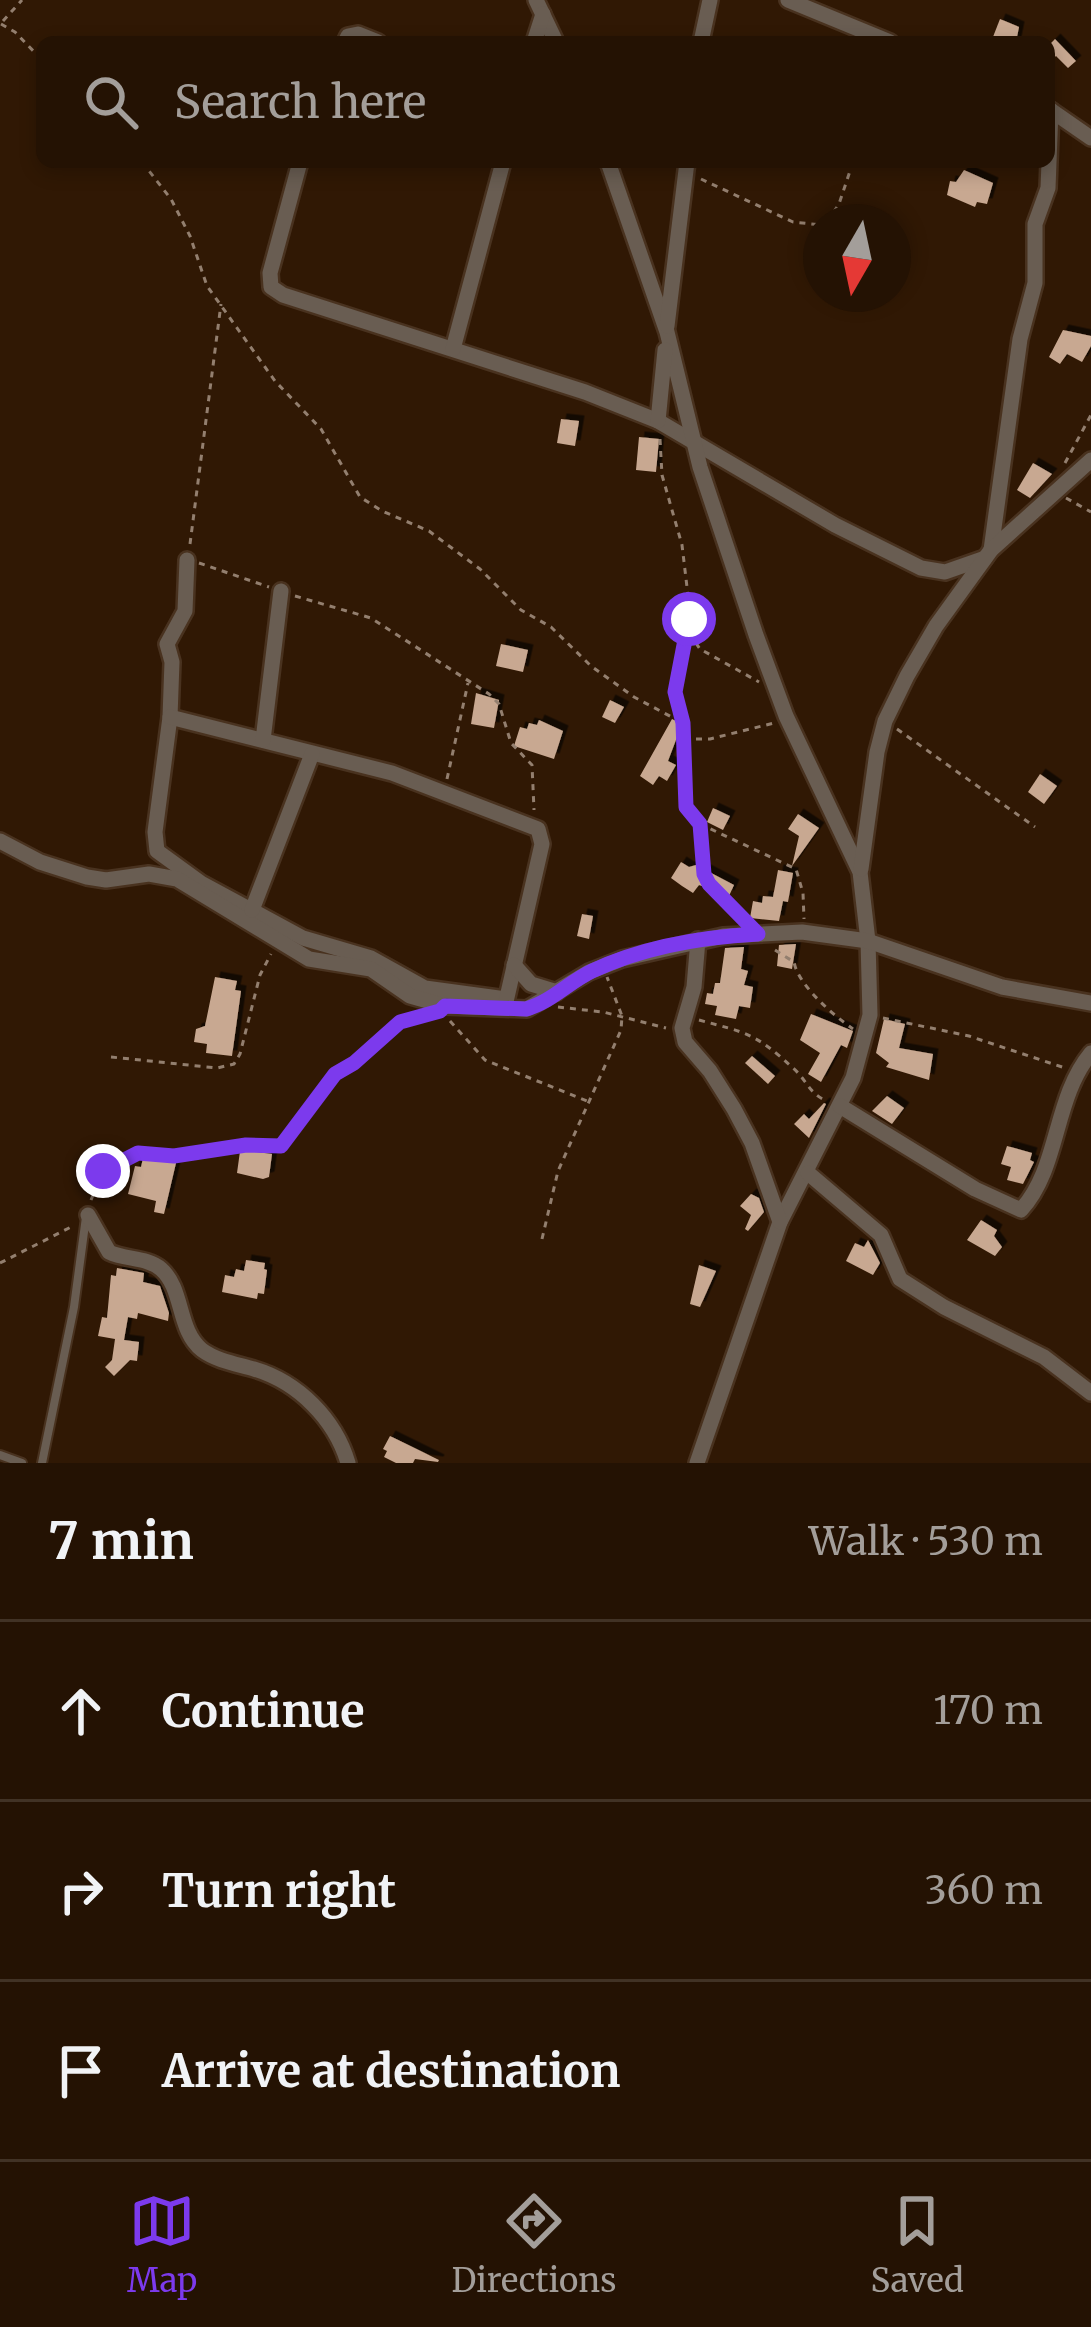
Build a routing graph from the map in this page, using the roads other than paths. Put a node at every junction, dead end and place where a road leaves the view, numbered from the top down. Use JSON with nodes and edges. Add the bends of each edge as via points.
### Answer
{"nodes":[{"id":1,"x":710,"y":0,"type":"edge"},
{"id":2,"x":788,"y":0,"type":"edge"},
{"id":3,"x":538,"y":4,"type":"edge"},
{"id":4,"x":535,"y":36,"type":"edge"},
{"id":5,"x":553,"y":36,"type":"edge"},
{"id":6,"x":702,"y":36,"type":"edge"},
{"id":7,"x":875,"y":36,"type":"edge"},
{"id":8,"x":1055,"y":113,"type":"edge"},
{"id":9,"x":1091,"y":138,"type":"edge"},
{"id":10,"x":298,"y":168,"type":"edge"},
{"id":11,"x":501,"y":168,"type":"edge"},
{"id":12,"x":610,"y":168,"type":"edge"},
{"id":13,"x":687,"y":168,"type":"edge"},
{"id":14,"x":1049,"y":168,"type":"edge"},
{"id":15,"x":667,"y":332,"type":"junction"},
{"id":16,"x":453,"y":349,"type":"junction"},
{"id":17,"x":658,"y":421,"type":"junction"},
{"id":18,"x":693,"y":440,"type":"junction"},
{"id":19,"x":1091,"y":460,"type":"edge"},
{"id":20,"x":988,"y":554,"type":"junction"},
{"id":21,"x":188,"y":560,"type":"road end"},
{"id":22,"x":281,"y":591,"type":"road end"},
{"id":23,"x":170,"y":717,"type":"junction"},
{"id":24,"x":263,"y":740,"type":"junction"},
{"id":25,"x":312,"y":754,"type":"junction"},
{"id":26,"x":0,"y":841,"type":"edge"},
{"id":27,"x":860,"y":872,"type":"junction"},
{"id":28,"x":252,"y":910,"type":"junction"},
{"id":29,"x":698,"y":940,"type":"junction"},
{"id":30,"x":868,"y":941,"type":"junction"},
{"id":31,"x":514,"y":965,"type":"junction"},
{"id":32,"x":557,"y":992,"type":"junction"},
{"id":33,"x":1091,"y":1003,"type":"edge"},
{"id":34,"x":505,"y":1004,"type":"junction"},
{"id":35,"x":1091,"y":1053,"type":"edge"},
{"id":36,"x":840,"y":1106,"type":"junction"},
{"id":37,"x":808,"y":1173,"type":"junction"},
{"id":38,"x":87,"y":1216,"type":"joint"},
{"id":39,"x":780,"y":1222,"type":"junction"},
{"id":40,"x":1091,"y":1393,"type":"edge"},
{"id":41,"x":0,"y":1455,"type":"edge"},
{"id":42,"x":22,"y":1463,"type":"edge"},
{"id":43,"x":42,"y":1463,"type":"edge"},
{"id":44,"x":348,"y":1463,"type":"edge"},
{"id":45,"x":697,"y":1463,"type":"edge"}],
"edges":[{"from":1,"to":6,"type":"street"},
{"from":2,"to":7,"type":"street"},
{"from":3,"to":4,"type":"street"},
{"from":3,"to":5,"type":"street"},
{"from":8,"to":9,"type":"street"},
{"from":10,"to":16,"type":"street","via":[[271,287]]},
{"from":11,"to":16,"type":"street"},
{"from":12,"to":15,"type":"street"},
{"from":13,"to":15,"type":"street"},
{"from":14,"to":20,"type":"street"},
{"from":15,"to":17,"type":"street"},
{"from":15,"to":18,"type":"street"},
{"from":16,"to":17,"type":"street"},
{"from":17,"to":18,"type":"street"},
{"from":18,"to":20,"type":"street","via":[[921,568],[945,572]]},
{"from":18,"to":27,"type":"street","via":[[785,716]]},
{"from":19,"to":20,"type":"street"},
{"from":20,"to":27,"type":"street","via":[[936,626],[885,722]]},
{"from":21,"to":23,"type":"street","via":[[185,611],[167,644]]},
{"from":22,"to":24,"type":"street"},
{"from":23,"to":24,"type":"street"},
{"from":23,"to":28,"type":"street","via":[[157,851]]},
{"from":24,"to":25,"type":"street"},
{"from":25,"to":28,"type":"street"},
{"from":25,"to":31,"type":"street","via":[[392,773],[538,829],[542,844]]},
{"from":26,"to":34,"type":"street","via":[[87,877],[177,879],[279,943],[318,962],[371,969],[442,1009]]},
{"from":27,"to":30,"type":"street"},
{"from":28,"to":34,"type":"street","via":[[413,984]]},
{"from":29,"to":30,"type":"street","via":[[802,932]]},
{"from":29,"to":32,"type":"street","via":[[602,967]]},
{"from":29,"to":39,"type":"street","via":[[685,1042],[752,1143]]},
{"from":30,"to":33,"type":"street","via":[[1002,987]]},
{"from":30,"to":36,"type":"street","via":[[870,1015]]},
{"from":31,"to":32,"type":"street","via":[[531,984]]},
{"from":31,"to":34,"type":"street"},
{"from":32,"to":34,"type":"street","via":[[538,1005]]},
{"from":35,"to":36,"type":"street","via":[[1021,1210]]},
{"from":36,"to":37,"type":"street"},
{"from":37,"to":39,"type":"street"},
{"from":37,"to":40,"type":"street","via":[[881,1235],[900,1279],[1044,1357]]},
{"from":38,"to":43,"type":"lane"},
{"from":38,"to":44,"type":"street","via":[[109,1252],[152,1263],[169,1277],[202,1349],[287,1381],[342,1443]]},
{"from":39,"to":45,"type":"street"},
{"from":41,"to":42,"type":"lane"}]}
